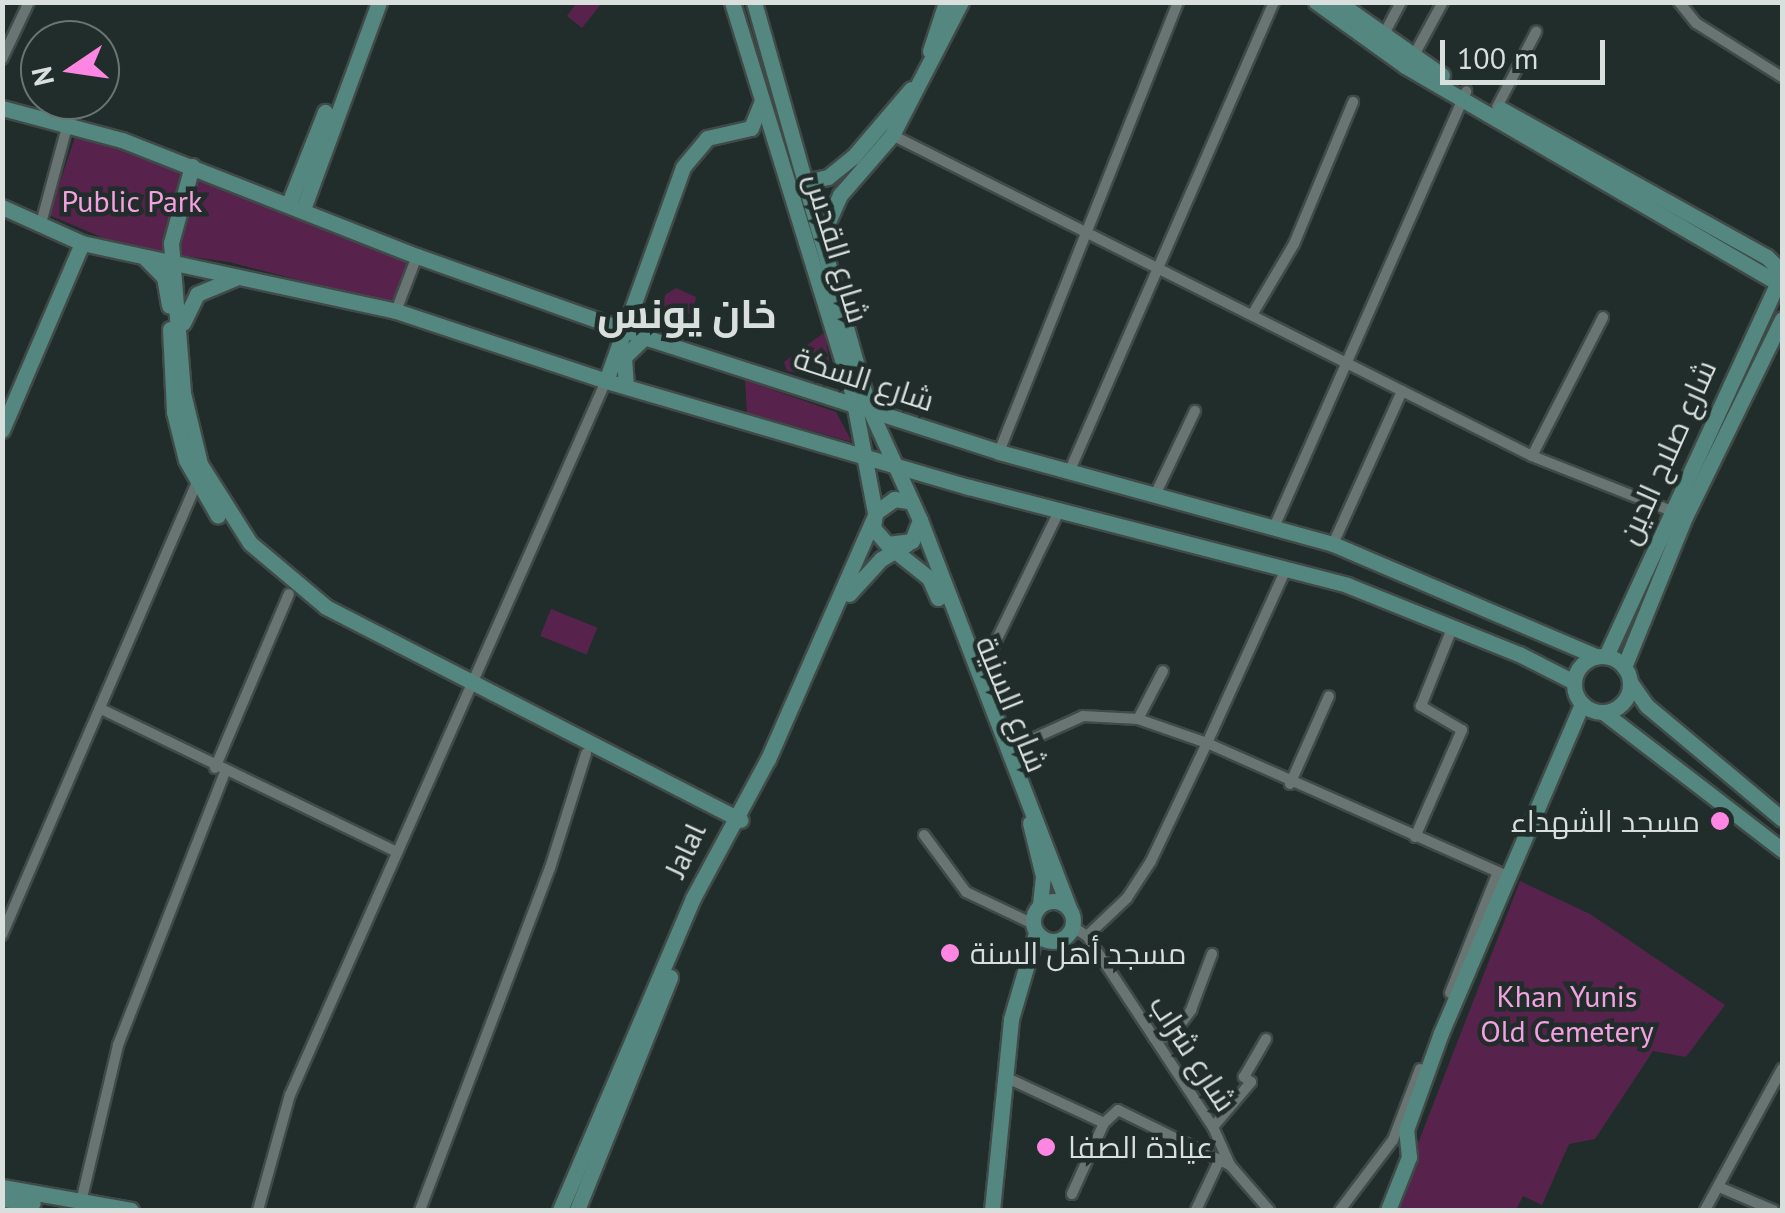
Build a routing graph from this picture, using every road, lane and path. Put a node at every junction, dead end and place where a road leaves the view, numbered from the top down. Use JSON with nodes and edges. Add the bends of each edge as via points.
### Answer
{"nodes":[{"id":1,"x":29,"y":2,"type":"edge"},
{"id":2,"x":375,"y":2,"type":"edge"},
{"id":3,"x":732,"y":2,"type":"edge"},
{"id":4,"x":754,"y":2,"type":"edge"},
{"id":5,"x":946,"y":2,"type":"edge"},
{"id":6,"x":961,"y":2,"type":"edge"},
{"id":7,"x":1178,"y":2,"type":"edge"},
{"id":8,"x":1274,"y":2,"type":"edge"},
{"id":9,"x":1316,"y":2,"type":"edge"},
{"id":10,"x":1338,"y":2,"type":"edge"},
{"id":11,"x":1401,"y":2,"type":"edge"},
{"id":12,"x":1442,"y":2,"type":"edge"},
{"id":13,"x":1679,"y":2,"type":"edge"},
{"id":14,"x":1360,"y":9,"type":"edge"},
{"id":15,"x":1536,"y":32,"type":"dead end"},
{"id":16,"x":1382,"y":37,"type":"junction"},
{"id":17,"x":1413,"y":57,"type":"junction"},
{"id":18,"x":2,"y":59,"type":"edge"},
{"id":19,"x":1782,"y":77,"type":"edge"},
{"id":20,"x":1465,"y":94,"type":"junction"},
{"id":21,"x":763,"y":97,"type":"junction"},
{"id":22,"x":1353,"y":102,"type":"dead end"},
{"id":23,"x":1497,"y":107,"type":"junction"},
{"id":24,"x":2,"y":108,"type":"edge"},
{"id":25,"x":68,"y":123,"type":"junction"},
{"id":26,"x":892,"y":134,"type":"junction"},
{"id":27,"x":192,"y":166,"type":"junction"},
{"id":28,"x":809,"y":181,"type":"junction"},
{"id":29,"x":296,"y":206,"type":"junction"},
{"id":30,"x":2,"y":207,"type":"edge"},
{"id":31,"x":40,"y":227,"type":"junction"},
{"id":32,"x":1084,"y":229,"type":"junction"},
{"id":33,"x":824,"y":233,"type":"junction"},
{"id":34,"x":82,"y":244,"type":"junction"},
{"id":35,"x":142,"y":256,"type":"junction"},
{"id":36,"x":417,"y":256,"type":"junction"},
{"id":37,"x":176,"y":263,"type":"junction"},
{"id":38,"x":1160,"y":266,"type":"junction"},
{"id":39,"x":244,"y":276,"type":"junction"},
{"id":40,"x":1782,"y":276,"type":"edge"},
{"id":41,"x":396,"y":310,"type":"junction"},
{"id":42,"x":1252,"y":316,"type":"junction"},
{"id":43,"x":1603,"y":317,"type":"dead end"},
{"id":44,"x":1782,"y":319,"type":"edge"},
{"id":45,"x":624,"y":329,"type":"junction"},
{"id":46,"x":180,"y":331,"type":"junction"},
{"id":47,"x":645,"y":337,"type":"junction"},
{"id":48,"x":1344,"y":364,"type":"junction"},
{"id":49,"x":606,"y":380,"type":"junction"},
{"id":50,"x":626,"y":386,"type":"junction"},
{"id":51,"x":1402,"y":391,"type":"junction"},
{"id":52,"x":862,"y":406,"type":"junction"},
{"id":53,"x":1194,"y":411,"type":"dead end"},
{"id":54,"x":2,"y":430,"type":"edge"},
{"id":55,"x":999,"y":452,"type":"junction"},
{"id":56,"x":1532,"y":456,"type":"junction"},
{"id":57,"x":868,"y":457,"type":"junction"},
{"id":58,"x":892,"y":464,"type":"junction"},
{"id":59,"x":1070,"y":470,"type":"junction"},
{"id":60,"x":930,"y":475,"type":"junction"},
{"id":61,"x":196,"y":484,"type":"junction"},
{"id":62,"x":1156,"y":493,"type":"junction"},
{"id":63,"x":914,"y":509,"type":"junction"},
{"id":64,"x":1058,"y":511,"type":"junction"},
{"id":65,"x":1678,"y":514,"type":"junction"},
{"id":66,"x":874,"y":516,"type":"junction"},
{"id":67,"x":1275,"y":525,"type":"junction"},
{"id":68,"x":1334,"y":544,"type":"junction"},
{"id":69,"x":896,"y":546,"type":"junction"},
{"id":70,"x":1286,"y":569,"type":"junction"},
{"id":71,"x":289,"y":594,"type":"junction"},
{"id":72,"x":1452,"y":626,"type":"junction"},
{"id":73,"x":1601,"y":656,"type":"junction"},
{"id":74,"x":1163,"y":671,"type":"dead end"},
{"id":75,"x":980,"y":674,"type":"junction"},
{"id":76,"x":1627,"y":674,"type":"junction"},
{"id":77,"x":1574,"y":682,"type":"junction"},
{"id":78,"x":468,"y":686,"type":"junction"},
{"id":79,"x":1329,"y":696,"type":"dead end"},
{"id":80,"x":1582,"y":704,"type":"junction"},
{"id":81,"x":100,"y":708,"type":"junction"},
{"id":82,"x":1602,"y":712,"type":"junction"},
{"id":83,"x":1138,"y":719,"type":"junction"},
{"id":84,"x":1207,"y":742,"type":"junction"},
{"id":85,"x":1010,"y":750,"type":"junction"},
{"id":86,"x":586,"y":754,"type":"junction"},
{"id":87,"x":220,"y":770,"type":"junction"},
{"id":88,"x":1290,"y":784,"type":"junction"},
{"id":89,"x":1782,"y":819,"type":"edge"},
{"id":90,"x":734,"y":822,"type":"junction"},
{"id":91,"x":924,"y":835,"type":"dead end"},
{"id":92,"x":1415,"y":837,"type":"junction"},
{"id":93,"x":1782,"y":850,"type":"edge"},
{"id":94,"x":394,"y":851,"type":"junction"},
{"id":95,"x":1502,"y":874,"type":"junction"},
{"id":96,"x":1040,"y":905,"type":"junction"},
{"id":97,"x":1069,"y":908,"type":"junction"},
{"id":98,"x":1034,"y":929,"type":"junction"},
{"id":99,"x":1080,"y":931,"type":"junction"},
{"id":100,"x":2,"y":936,"type":"edge"},
{"id":101,"x":1212,"y":954,"type":"dead end"},
{"id":102,"x":1154,"y":1038,"type":"junction"},
{"id":103,"x":1266,"y":1039,"type":"dead end"},
{"id":104,"x":1782,"y":1069,"type":"edge"},
{"id":105,"x":1005,"y":1076,"type":"junction"},
{"id":106,"x":1104,"y":1123,"type":"junction"},
{"id":107,"x":1213,"y":1127,"type":"junction"},
{"id":108,"x":1225,"y":1162,"type":"junction"},
{"id":109,"x":2,"y":1187,"type":"edge"},
{"id":110,"x":1719,"y":1187,"type":"junction"},
{"id":111,"x":1072,"y":1194,"type":"dead end"},
{"id":112,"x":2,"y":1199,"type":"edge"},
{"id":113,"x":78,"y":1208,"type":"edge"},
{"id":114,"x":131,"y":1210,"type":"edge"},
{"id":115,"x":258,"y":1210,"type":"edge"},
{"id":116,"x":420,"y":1210,"type":"edge"},
{"id":117,"x":560,"y":1210,"type":"edge"},
{"id":118,"x":577,"y":1210,"type":"edge"},
{"id":119,"x":992,"y":1210,"type":"edge"},
{"id":120,"x":1196,"y":1210,"type":"edge"},
{"id":121,"x":1268,"y":1210,"type":"edge"},
{"id":122,"x":1340,"y":1210,"type":"edge"},
{"id":123,"x":1388,"y":1210,"type":"edge"},
{"id":124,"x":1706,"y":1210,"type":"edge"},
{"id":125,"x":1773,"y":1210,"type":"edge"}],
"edges":[{"from":1,"to":18,"type":"street"},
{"from":2,"to":29,"type":"main road"},
{"from":3,"to":21,"type":"main road","name":"شارع القدس"},
{"from":4,"to":28,"type":"main road","name":"شارع القدس"},
{"from":5,"to":28,"type":"main road","via":[[914,86],[854,156],[828,177]]},
{"from":6,"to":26,"type":"main road"},
{"from":7,"to":32,"type":"street"},
{"from":8,"to":38,"type":"street"},
{"from":9,"to":20,"type":"main road"},
{"from":10,"to":14,"type":"main road"},
{"from":11,"to":16,"type":"street"},
{"from":12,"to":17,"type":"street"},
{"from":13,"to":19,"type":"street","via":[[1696,23]]},
{"from":14,"to":16,"type":"main road"},
{"from":15,"to":23,"type":"street"},
{"from":16,"to":17,"type":"main road"},
{"from":17,"to":20,"type":"main road"},
{"from":20,"to":23,"type":"main road"},
{"from":20,"to":40,"type":"main road"},
{"from":20,"to":48,"type":"street"},
{"from":21,"to":45,"type":"main road","via":[[751,128],[706,138],[684,167]]},
{"from":21,"to":52,"type":"main road","name":"شارع القدس"},
{"from":22,"to":42,"type":"street","via":[[1294,244]]},
{"from":23,"to":40,"type":"main road","via":[[1767,257]]},
{"from":24,"to":25,"type":"main road","name":"شارع السكة"},
{"from":25,"to":27,"type":"main road","name":"شارع السكة"},
{"from":25,"to":31,"type":"street"},
{"from":26,"to":32,"type":"street"},
{"from":26,"to":33,"type":"main road","via":[[840,195]]},
{"from":27,"to":29,"type":"main road","name":"شارع السكة"},
{"from":27,"to":37,"type":"main road","via":[[171,235]]},
{"from":28,"to":33,"type":"main road","name":"شارع القدس"},
{"from":29,"to":36,"type":"main road","name":"شارع السكة"},
{"from":30,"to":31,"type":"main road"},
{"from":31,"to":34,"type":"main road"},
{"from":32,"to":38,"type":"street"},
{"from":32,"to":55,"type":"street"},
{"from":33,"to":52,"type":"main road","name":"شارع القدس"},
{"from":34,"to":35,"type":"main road"},
{"from":34,"to":54,"type":"main road"},
{"from":35,"to":37,"type":"main road"},
{"from":35,"to":61,"type":"main road","via":[[166,286],[174,412]]},
{"from":36,"to":41,"type":"street"},
{"from":36,"to":45,"type":"main road","name":"شارع السكة"},
{"from":37,"to":39,"type":"main road"},
{"from":37,"to":46,"type":"main road"},
{"from":38,"to":42,"type":"street"},
{"from":38,"to":59,"type":"street"},
{"from":39,"to":41,"type":"main road"},
{"from":39,"to":46,"type":"main road","via":[[197,294]]},
{"from":40,"to":65,"type":"main road","name":"شارع صلاح الدين"},
{"from":41,"to":49,"type":"main road"},
{"from":42,"to":48,"type":"street"},
{"from":43,"to":56,"type":"street"},
{"from":44,"to":65,"type":"main road","name":"شارع صلاح الدين"},
{"from":45,"to":47,"type":"main road","name":"شارع السكة"},
{"from":45,"to":49,"type":"main road"},
{"from":46,"to":78,"type":"main road","via":[[183,393],[200,464],[250,544],[310,597]]},
{"from":47,"to":50,"type":"main road","via":[[624,357]]},
{"from":47,"to":52,"type":"main road","name":"شارع السكة"},
{"from":48,"to":51,"type":"street"},
{"from":48,"to":67,"type":"street"},
{"from":49,"to":50,"type":"main road"},
{"from":49,"to":78,"type":"street"},
{"from":50,"to":57,"type":"main road"},
{"from":51,"to":56,"type":"street"},
{"from":51,"to":68,"type":"street"},
{"from":52,"to":55,"type":"main road","name":"شارع السكة"},
{"from":52,"to":57,"type":"main road","name":"شارع القدس"},
{"from":52,"to":58,"type":"main road","name":"شارع القدس"},
{"from":53,"to":62,"type":"street"},
{"from":55,"to":59,"type":"main road","name":"شارع السكة"},
{"from":56,"to":65,"type":"street"},
{"from":57,"to":58,"type":"main road"},
{"from":57,"to":66,"type":"main road","name":"شارع القدس"},
{"from":58,"to":60,"type":"main road"},
{"from":58,"to":63,"type":"main road","name":"شارع القدس"},
{"from":59,"to":62,"type":"main road","name":"شارع السكة"},
{"from":60,"to":63,"type":"main road","via":[[913,486]]},
{"from":60,"to":64,"type":"main road"},
{"from":61,"to":71,"type":"main road","via":[[238,543]]},
{"from":61,"to":81,"type":"street"},
{"from":62,"to":67,"type":"main road","name":"شارع السكة"},
{"from":63,"to":66,"type":"main road","via":[[894,498]]},
{"from":63,"to":69,"type":"main road","name":"Jalal"},
{"from":63,"to":75,"type":"main road","name":"شارع السنية"},
{"from":64,"to":70,"type":"main road"},
{"from":64,"to":75,"type":"street"},
{"from":65,"to":73,"type":"main road","name":"شارع صلاح الدين"},
{"from":65,"to":76,"type":"main road","name":"شارع صلاح الدين"},
{"from":66,"to":69,"type":"main road","name":"شارع السنية"},
{"from":66,"to":90,"type":"main road","name":"Jalal"},
{"from":67,"to":68,"type":"main road","name":"شارع السكة"},
{"from":68,"to":73,"type":"main road","name":"شارع السكة"},
{"from":69,"to":90,"type":"main road","name":"Jalal","via":[[848,595]]},
{"from":69,"to":96,"type":"main road","name":"شارع السنية","via":[[933,586],[1010,773],[1043,876]]},
{"from":70,"to":72,"type":"main road"},
{"from":70,"to":84,"type":"street"},
{"from":71,"to":78,"type":"main road"},
{"from":71,"to":87,"type":"street"},
{"from":72,"to":77,"type":"main road"},
{"from":72,"to":92,"type":"street","via":[[1421,706],[1462,730]]},
{"from":73,"to":76,"type":"main road"},
{"from":73,"to":77,"type":"main road","via":[[1580,665]]},
{"from":74,"to":83,"type":"street"},
{"from":75,"to":85,"type":"main road","name":"شارع السنية"},
{"from":76,"to":82,"type":"main road","via":[[1620,706]]},
{"from":76,"to":89,"type":"main road","via":[[1646,706]]},
{"from":77,"to":80,"type":"main road"},
{"from":78,"to":86,"type":"main road"},
{"from":78,"to":90,"type":"main road"},
{"from":78,"to":94,"type":"street"},
{"from":79,"to":88,"type":"street"},
{"from":80,"to":82,"type":"main road"},
{"from":80,"to":95,"type":"main road"},
{"from":81,"to":87,"type":"street"},
{"from":81,"to":100,"type":"street"},
{"from":82,"to":93,"type":"main road"},
{"from":83,"to":84,"type":"street"},
{"from":83,"to":85,"type":"street","via":[[1083,716]]},
{"from":84,"to":88,"type":"street"},
{"from":84,"to":99,"type":"street","via":[[1151,861],[1118,908]]},
{"from":85,"to":97,"type":"main road","name":"شارع السنية"},
{"from":86,"to":90,"type":"main road"},
{"from":86,"to":116,"type":"street","via":[[550,868]]},
{"from":87,"to":94,"type":"street"},
{"from":87,"to":113,"type":"street","via":[[118,1046]]},
{"from":88,"to":92,"type":"street"},
{"from":90,"to":117,"type":"main road","name":"Jalal"},
{"from":90,"to":118,"type":"main road","name":"Jalal"},
{"from":91,"to":98,"type":"street","via":[[966,892]]},
{"from":92,"to":95,"type":"street"},
{"from":94,"to":115,"type":"street","via":[[290,1095]]},
{"from":95,"to":122,"type":"street","via":[[1393,1140]]},
{"from":95,"to":123,"type":"main road","via":[[1406,1130],[1409,1157]]},
{"from":96,"to":97,"type":"main road","via":[[1053,900]]},
{"from":96,"to":98,"type":"main road","name":"شارع السنية"},
{"from":97,"to":99,"type":"main road","name":"شارع السنية"},
{"from":98,"to":99,"type":"main road","via":[[1053,942]]},
{"from":98,"to":105,"type":"main road","name":"شارع السنية"},
{"from":99,"to":102,"type":"street","name":"شارع شراب"},
{"from":101,"to":102,"type":"street","via":[[1192,1010],[1171,1036]]},
{"from":102,"to":107,"type":"street","name":"شارع شراب"},
{"from":103,"to":107,"type":"street","via":[[1244,1077],[1251,1082]]},
{"from":104,"to":110,"type":"street"},
{"from":105,"to":106,"type":"street"},
{"from":105,"to":119,"type":"main road","name":"شارع السنية"},
{"from":106,"to":108,"type":"street","via":[[1118,1110]]},
{"from":106,"to":111,"type":"street"},
{"from":107,"to":108,"type":"street","name":"شارع شراب"},
{"from":108,"to":120,"type":"street"},
{"from":108,"to":121,"type":"street","name":"شارع شراب"},
{"from":109,"to":113,"type":"main road"},
{"from":110,"to":124,"type":"street"},
{"from":110,"to":125,"type":"street"},
{"from":112,"to":113,"type":"main road"},
{"from":113,"to":114,"type":"main road"}]}
